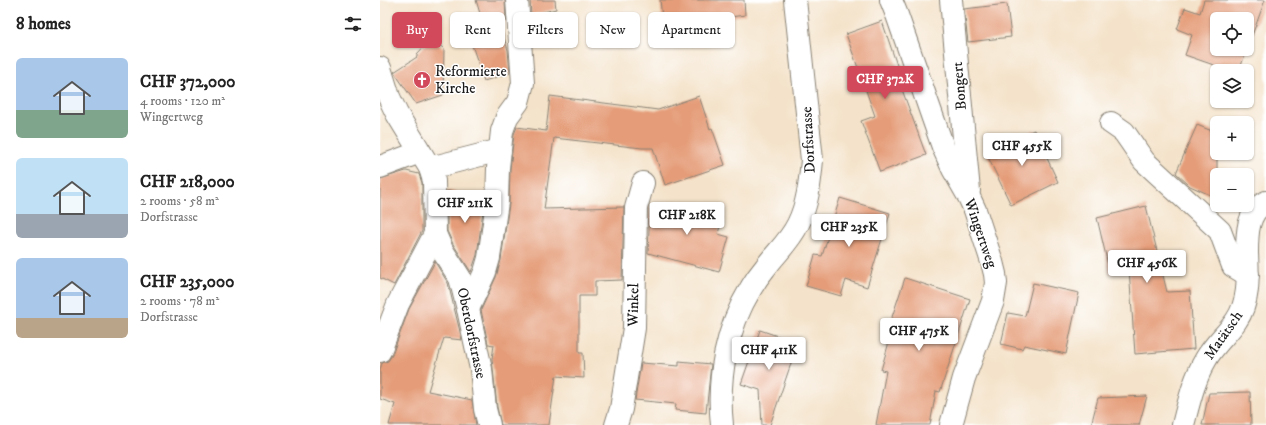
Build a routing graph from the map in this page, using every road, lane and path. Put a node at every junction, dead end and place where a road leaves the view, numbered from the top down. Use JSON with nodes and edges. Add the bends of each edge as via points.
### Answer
{"nodes":[{"id":1,"x":517,"y":0,"type":"edge"},
{"id":2,"x":795,"y":0,"type":"edge"},
{"id":3,"x":890,"y":0,"type":"edge"},
{"id":4,"x":951,"y":0,"type":"edge"},
{"id":5,"x":380,"y":68,"type":"edge"},
{"id":6,"x":1110,"y":123,"type":"dead end"},
{"id":7,"x":500,"y":150,"type":"junction"},
{"id":8,"x":425,"y":160,"type":"junction"},
{"id":9,"x":380,"y":167,"type":"edge"},
{"id":10,"x":643,"y":183,"type":"dead end"},
{"id":11,"x":970,"y":196,"type":"junction"},
{"id":12,"x":1266,"y":202,"type":"edge"},
{"id":13,"x":435,"y":234,"type":"junction"},
{"id":14,"x":1248,"y":275,"type":"junction"},
{"id":15,"x":468,"y":309,"type":"junction"},
{"id":16,"x":381,"y":347,"type":"edge"},
{"id":17,"x":489,"y":425,"type":"edge"},
{"id":18,"x":616,"y":425,"type":"edge"},
{"id":19,"x":722,"y":425,"type":"edge"},
{"id":20,"x":951,"y":425,"type":"edge"},
{"id":21,"x":1183,"y":425,"type":"edge"}],
"edges":[{"from":1,"to":7,"type":"street","via":[[523,83],[518,102],[507,117],[502,131]]},
{"from":2,"to":19,"type":"street","name":"Dorfstrasse","via":[[812,160],[810,181],[798,224],[750,289],[732,328],[722,372]]},
{"from":3,"to":11,"type":"street","name":"Wingertweg","via":[[943,147]]},
{"from":4,"to":11,"type":"street","name":"Bongert"},
{"from":5,"to":8,"type":"street","name":"Oberdorfstrasse","via":[[395,108]]},
{"from":6,"to":14,"type":"street","via":[[1124,132],[1144,161],[1220,231],[1232,266]]},
{"from":7,"to":8,"type":"street"},
{"from":7,"to":15,"type":"street","via":[[498,202],[489,258]]},
{"from":8,"to":9,"type":"street"},
{"from":8,"to":13,"type":"street","name":"Oberdorfstrasse","via":[[434,181]]},
{"from":10,"to":18,"type":"street","name":"Winkel","via":[[636,208],[634,328]]},
{"from":11,"to":20,"type":"street","name":"Wingertweg","via":[[992,262],[996,283],[993,301],[964,378]]},
{"from":12,"to":14,"type":"street","name":"Matätsch","via":[[1256,209],[1249,223]]},
{"from":13,"to":15,"type":"street","name":"Oberdorfstrasse","via":[[460,278]]},
{"from":13,"to":16,"type":"street","via":[[398,304]]},
{"from":14,"to":21,"type":"street","name":"Matätsch","via":[[1246,300],[1240,315],[1212,349],[1201,368]]},
{"from":15,"to":17,"type":"street","name":"Oberdorfstrasse","via":[[481,369]]}]}
